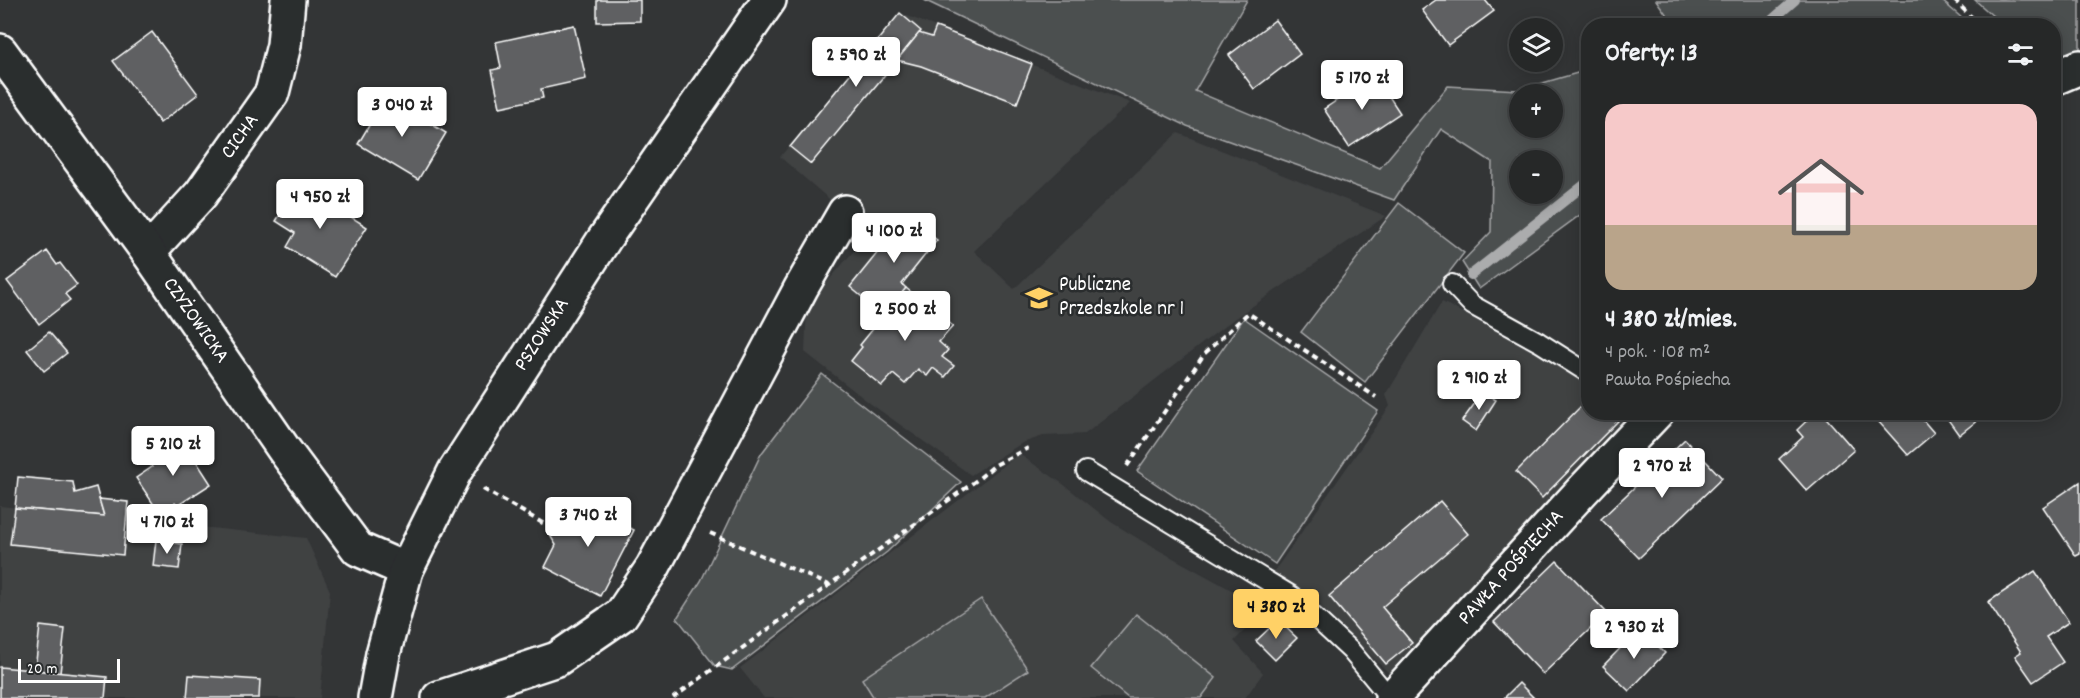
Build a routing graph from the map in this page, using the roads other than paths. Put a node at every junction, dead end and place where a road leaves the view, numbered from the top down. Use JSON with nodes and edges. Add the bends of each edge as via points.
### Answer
{"nodes":[{"id":1,"x":288,"y":0,"type":"edge"},
{"id":2,"x":769,"y":0,"type":"edge"},
{"id":3,"x":0,"y":51,"type":"edge"},
{"id":4,"x":2080,"y":67,"type":"edge"},
{"id":5,"x":2061,"y":75,"type":"edge"},
{"id":6,"x":845,"y":212,"type":"dead end"},
{"id":7,"x":148,"y":252,"type":"junction"},
{"id":8,"x":1452,"y":284,"type":"dead end"},
{"id":9,"x":1581,"y":369,"type":"edge"},
{"id":10,"x":1644,"y":420,"type":"edge"},
{"id":11,"x":1086,"y":471,"type":"dead end"},
{"id":12,"x":406,"y":570,"type":"junction"},
{"id":13,"x":375,"y":698,"type":"edge"},
{"id":14,"x":439,"y":698,"type":"edge"},
{"id":15,"x":1391,"y":698,"type":"edge"}],
"edges":[{"from":1,"to":7,"type":"street","name":"CICHA","via":[[284,45],[272,93],[201,194]]},
{"from":2,"to":12,"type":"street","name":"PSZOWSKA","via":[[605,238],[455,471]]},
{"from":3,"to":7,"type":"street","name":"CZYŻOWICKA"},
{"from":4,"to":5,"type":"street"},
{"from":6,"to":14,"type":"street","via":[[653,567],[621,615],[557,659]]},
{"from":7,"to":12,"type":"street","name":"CZYŻOWICKA","via":[[285,451],[358,549]]},
{"from":8,"to":9,"type":"lane","via":[[1472,305]]},
{"from":10,"to":15,"type":"street","name":"PAWŁA POŚPIECHA"},
{"from":11,"to":15,"type":"lane","via":[[1292,596],[1351,651]]},
{"from":12,"to":13,"type":"street","name":"PSZOWSKA"}]}
